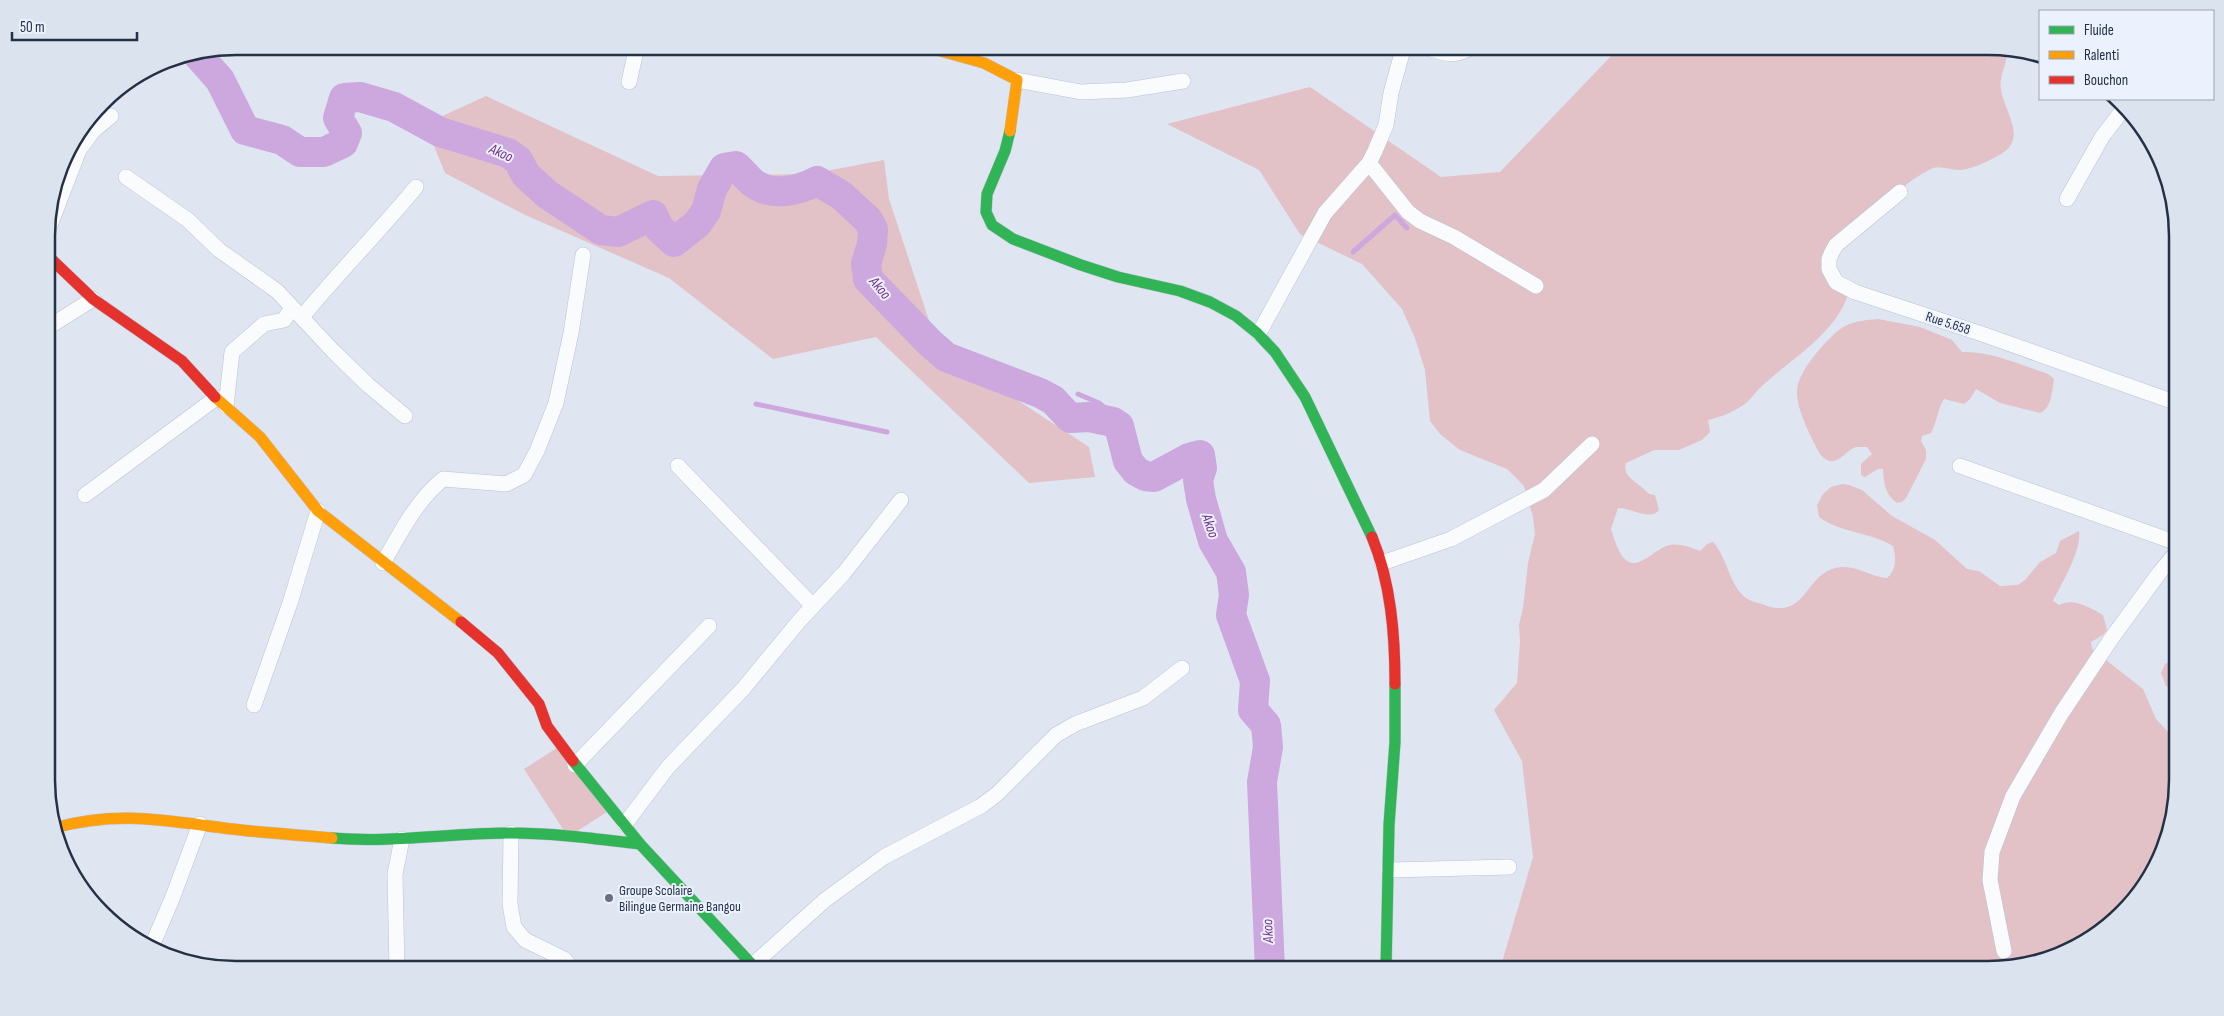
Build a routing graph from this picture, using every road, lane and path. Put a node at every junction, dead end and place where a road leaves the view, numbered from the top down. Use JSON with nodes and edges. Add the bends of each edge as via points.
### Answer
{"nodes":[{"id":1,"x":635,"y":55,"type":"edge"},
{"id":2,"x":953,"y":55,"type":"edge"},
{"id":3,"x":1402,"y":55,"type":"edge"},
{"id":4,"x":1017,"y":80,"type":"junction"},
{"id":5,"x":1183,"y":81,"type":"dead end"},
{"id":6,"x":629,"y":82,"type":"dead end"},
{"id":7,"x":2120,"y":112,"type":"edge"},
{"id":8,"x":111,"y":116,"type":"dead end"},
{"id":9,"x":1369,"y":163,"type":"junction"},
{"id":10,"x":126,"y":177,"type":"dead end"},
{"id":11,"x":416,"y":187,"type":"dead end"},
{"id":12,"x":1900,"y":192,"type":"dead end"},
{"id":13,"x":2067,"y":199,"type":"dead end"},
{"id":14,"x":58,"y":204,"type":"edge"},
{"id":15,"x":582,"y":255,"type":"dead end"},
{"id":16,"x":55,"y":263,"type":"edge"},
{"id":17,"x":1536,"y":286,"type":"dead end"},
{"id":18,"x":93,"y":299,"type":"junction"},
{"id":19,"x":297,"y":313,"type":"junction"},
{"id":20,"x":55,"y":323,"type":"edge"},
{"id":21,"x":1259,"y":333,"type":"junction"},
{"id":22,"x":2169,"y":400,"type":"edge"},
{"id":23,"x":221,"y":402,"type":"junction"},
{"id":24,"x":405,"y":416,"type":"dead end"},
{"id":25,"x":1592,"y":444,"type":"dead end"},
{"id":26,"x":678,"y":466,"type":"dead end"},
{"id":27,"x":1960,"y":466,"type":"dead end"},
{"id":28,"x":85,"y":494,"type":"dead end"},
{"id":29,"x":901,"y":500,"type":"dead end"},
{"id":30,"x":318,"y":511,"type":"junction"},
{"id":31,"x":2169,"y":540,"type":"edge"},
{"id":32,"x":2169,"y":561,"type":"edge"},
{"id":33,"x":383,"y":563,"type":"junction"},
{"id":34,"x":1382,"y":563,"type":"junction"},
{"id":35,"x":813,"y":606,"type":"junction"},
{"id":36,"x":709,"y":626,"type":"dead end"},
{"id":37,"x":1182,"y":668,"type":"dead end"},
{"id":38,"x":254,"y":705,"type":"dead end"},
{"id":39,"x":575,"y":765,"type":"junction"},
{"id":40,"x":200,"y":824,"type":"junction"},
{"id":41,"x":625,"y":824,"type":"junction"},
{"id":42,"x":61,"y":826,"type":"edge"},
{"id":43,"x":511,"y":833,"type":"junction"},
{"id":44,"x":402,"y":839,"type":"junction"},
{"id":45,"x":640,"y":844,"type":"junction"},
{"id":46,"x":1510,"y":867,"type":"dead end"},
{"id":47,"x":1390,"y":870,"type":"junction"},
{"id":48,"x":154,"y":941,"type":"edge"},
{"id":49,"x":2004,"y":951,"type":"dead end"},
{"id":50,"x":397,"y":961,"type":"edge"},
{"id":51,"x":566,"y":961,"type":"edge"},
{"id":52,"x":747,"y":961,"type":"edge"},
{"id":53,"x":760,"y":961,"type":"edge"},
{"id":54,"x":1387,"y":961,"type":"edge"}],
"edges":[{"from":1,"to":6,"type":"street"},
{"from":2,"to":4,"type":"street","via":[[1006,72]]},
{"from":3,"to":9,"type":"street","via":[[1386,124]]},
{"from":4,"to":5,"type":"street","via":[[1081,92],[1127,90]]},
{"from":4,"to":21,"type":"street","via":[[1014,115],[985,209],[996,230],[1099,272],[1182,292],[1224,310]]},
{"from":7,"to":13,"type":"street","via":[[2102,137]]},
{"from":8,"to":14,"type":"street","via":[[78,150]]},
{"from":9,"to":17,"type":"street","via":[[1408,212],[1420,221],[1454,237]]},
{"from":9,"to":21,"type":"street","via":[[1326,213]]},
{"from":10,"to":19,"type":"street","via":[[188,220],[219,250],[278,291]]},
{"from":11,"to":19,"type":"street","via":[[382,229]]},
{"from":12,"to":22,"type":"street","name":"Rue 5.658","via":[[1836,245],[1829,259],[1829,269],[1836,282],[1855,292]]},
{"from":15,"to":33,"type":"street","via":[[556,403],[524,475],[506,484],[443,479],[416,506]]},
{"from":16,"to":18,"type":"street"},
{"from":18,"to":20,"type":"street"},
{"from":18,"to":23,"type":"street","via":[[182,361]]},
{"from":19,"to":23,"type":"street","via":[[284,320],[264,324],[232,352]]},
{"from":19,"to":24,"type":"street","via":[[368,385]]},
{"from":21,"to":34,"type":"street","via":[[1286,363],[1309,403]]},
{"from":23,"to":28,"type":"street"},
{"from":23,"to":30,"type":"street","via":[[260,437]]},
{"from":25,"to":34,"type":"street","via":[[1544,490],[1451,539]]},
{"from":26,"to":35,"type":"street"},
{"from":27,"to":31,"type":"street"},
{"from":29,"to":35,"type":"street","via":[[844,574]]},
{"from":30,"to":33,"type":"street"},
{"from":30,"to":38,"type":"street"},
{"from":32,"to":49,"type":"street","via":[[2111,638],[2012,796],[1992,852],[1990,880]]},
{"from":33,"to":39,"type":"street","via":[[498,653],[539,704],[547,726]]},
{"from":34,"to":47,"type":"street","via":[[1396,653],[1388,828]]},
{"from":35,"to":41,"type":"street","via":[[743,689],[668,768]]},
{"from":36,"to":39,"type":"street"},
{"from":37,"to":53,"type":"street","via":[[1143,698],[1075,724],[1056,735],[997,794],[981,806],[884,857],[825,900]]},
{"from":39,"to":41,"type":"street"},
{"from":40,"to":42,"type":"street","via":[[109,817]]},
{"from":40,"to":44,"type":"street","via":[[359,840]]},
{"from":40,"to":48,"type":"street"},
{"from":41,"to":45,"type":"street"},
{"from":43,"to":44,"type":"street"},
{"from":43,"to":45,"type":"street"},
{"from":43,"to":51,"type":"street","via":[[510,904],[514,927],[525,940]]},
{"from":44,"to":50,"type":"street","via":[[395,874]]},
{"from":45,"to":52,"type":"street"},
{"from":46,"to":47,"type":"street"},
{"from":47,"to":54,"type":"street"}]}
